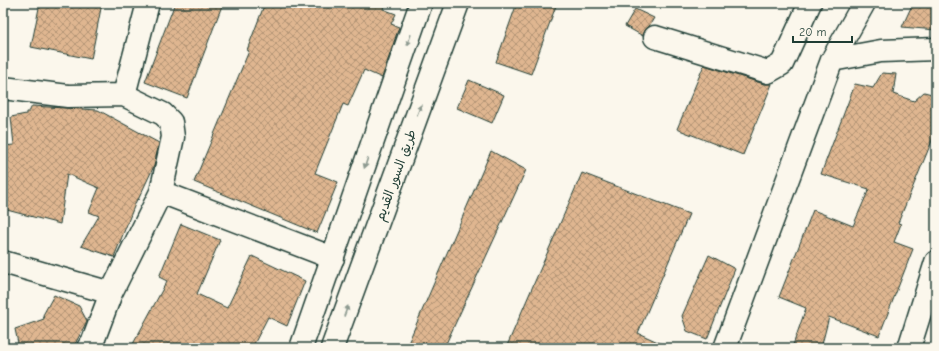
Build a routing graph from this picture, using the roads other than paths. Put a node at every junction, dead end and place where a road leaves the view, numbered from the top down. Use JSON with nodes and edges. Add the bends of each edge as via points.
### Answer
{"nodes":[{"id":1,"x":148,"y":3,"type":"edge"},
{"id":2,"x":421,"y":3,"type":"edge"},
{"id":3,"x":458,"y":3,"type":"edge"},
{"id":4,"x":810,"y":3,"type":"edge"},
{"id":5,"x":864,"y":3,"type":"edge"},
{"id":6,"x":655,"y":36,"type":"dead end"},
{"id":7,"x":936,"y":49,"type":"edge"},
{"id":8,"x":832,"y":60,"type":"junction"},
{"id":9,"x":3,"y":88,"type":"edge"},
{"id":10,"x":124,"y":94,"type":"junction"},
{"id":11,"x":161,"y":192,"type":"junction"},
{"id":12,"x":333,"y":258,"type":"junction"},
{"id":13,"x":3,"y":262,"type":"edge"},
{"id":14,"x":936,"y":262,"type":"edge"},
{"id":15,"x":111,"y":293,"type":"junction"},
{"id":16,"x":88,"y":348,"type":"edge"},
{"id":17,"x":301,"y":348,"type":"edge"},
{"id":18,"x":332,"y":348,"type":"edge"},
{"id":19,"x":725,"y":348,"type":"edge"},
{"id":20,"x":909,"y":348,"type":"edge"}],
"edges":[{"from":1,"to":10,"type":"street"},
{"from":2,"to":12,"type":"street","one_way":true},
{"from":18,"to":3,"type":"street","name":"طريق السور القديم","one_way":true},
{"from":4,"to":6,"type":"street","via":[[782,64],[768,72]]},
{"from":5,"to":8,"type":"street"},
{"from":7,"to":8,"type":"street","via":[[881,51]]},
{"from":8,"to":19,"type":"street"},
{"from":9,"to":10,"type":"street","via":[[68,96]]},
{"from":10,"to":11,"type":"street","via":[[163,114],[171,122],[173,137]]},
{"from":11,"to":12,"type":"street"},
{"from":11,"to":15,"type":"street"},
{"from":12,"to":17,"type":"street"},
{"from":13,"to":15,"type":"street"},
{"from":14,"to":20,"type":"street"},
{"from":15,"to":16,"type":"street"}]}
